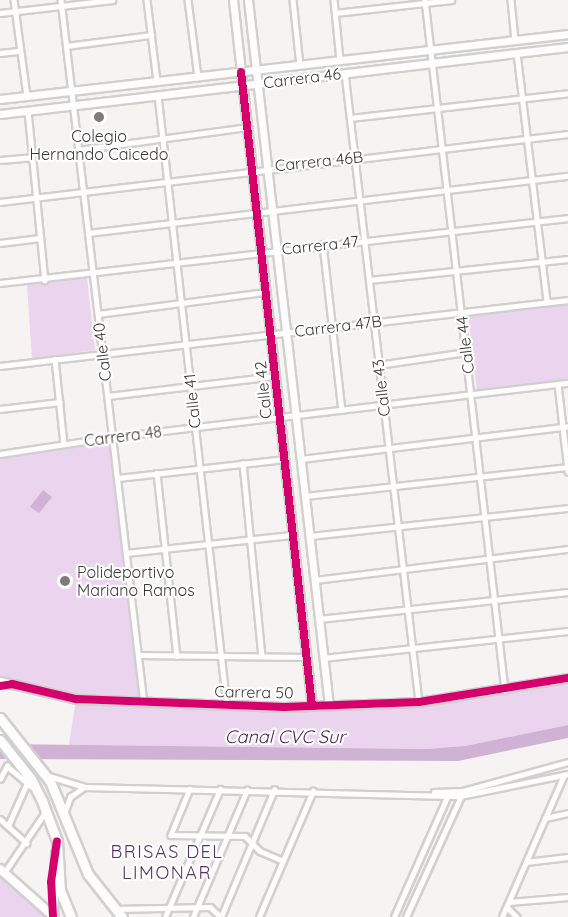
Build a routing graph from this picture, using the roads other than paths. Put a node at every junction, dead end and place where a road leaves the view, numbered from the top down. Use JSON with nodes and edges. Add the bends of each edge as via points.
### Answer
{"nodes":[{"id":1,"x":14,"y":0,"type":"edge"},
{"id":2,"x":112,"y":0,"type":"edge"},
{"id":3,"x":147,"y":0,"type":"edge"},
{"id":4,"x":188,"y":0,"type":"edge"},
{"id":5,"x":233,"y":0,"type":"edge"},
{"id":6,"x":248,"y":0,"type":"edge"},
{"id":7,"x":293,"y":0,"type":"edge"},
{"id":8,"x":334,"y":0,"type":"edge"},
{"id":9,"x":451,"y":0,"type":"edge"},
{"id":10,"x":511,"y":0,"type":"edge"},
{"id":11,"x":425,"y":2,"type":"edge"},
{"id":12,"x":61,"y":3,"type":"edge"},
{"id":13,"x":15,"y":11,"type":"junction"},
{"id":14,"x":0,"y":13,"type":"edge"},
{"id":15,"x":335,"y":13,"type":"junction"},
{"id":16,"x":568,"y":34,"type":"edge"},
{"id":17,"x":151,"y":35,"type":"junction"},
{"id":18,"x":515,"y":40,"type":"junction"},
{"id":19,"x":66,"y":46,"type":"junction"},
{"id":20,"x":568,"y":47,"type":"edge"},
{"id":21,"x":430,"y":50,"type":"junction"},
{"id":22,"x":20,"y":51,"type":"junction"},
{"id":23,"x":0,"y":53,"type":"edge"},
{"id":24,"x":517,"y":53,"type":"junction"},
{"id":25,"x":340,"y":60,"type":"junction"},
{"id":26,"x":432,"y":63,"type":"junction"},
{"id":27,"x":300,"y":65,"type":"junction"},
{"id":28,"x":256,"y":70,"type":"junction"},
{"id":29,"x":241,"y":72,"type":"junction"},
{"id":30,"x":345,"y":73,"type":"junction"},
{"id":31,"x":198,"y":76,"type":"junction"},
{"id":32,"x":157,"y":81,"type":"junction"},
{"id":33,"x":258,"y":84,"type":"junction"},
{"id":34,"x":243,"y":85,"type":"junction"},
{"id":35,"x":71,"y":91,"type":"junction"},
{"id":36,"x":568,"y":93,"type":"edge"},
{"id":37,"x":158,"y":95,"type":"junction"},
{"id":38,"x":27,"y":96,"type":"junction"},
{"id":39,"x":0,"y":99,"type":"edge"},
{"id":40,"x":523,"y":99,"type":"junction"},
{"id":41,"x":73,"y":105,"type":"junction"},
{"id":42,"x":437,"y":110,"type":"junction"},
{"id":43,"x":28,"y":111,"type":"junction"},
{"id":44,"x":0,"y":114,"type":"edge"},
{"id":45,"x":350,"y":117,"type":"junction"},
{"id":46,"x":248,"y":127,"type":"junction"},
{"id":47,"x":568,"y":134,"type":"edge"},
{"id":48,"x":528,"y":139,"type":"junction"},
{"id":49,"x":163,"y":140,"type":"junction"},
{"id":50,"x":442,"y":148,"type":"junction"},
{"id":51,"x":78,"y":150,"type":"junction"},
{"id":52,"x":32,"y":157,"type":"junction"},
{"id":53,"x":354,"y":158,"type":"junction"},
{"id":54,"x":0,"y":160,"type":"edge"},
{"id":55,"x":268,"y":167,"type":"junction"},
{"id":56,"x":252,"y":170,"type":"junction"},
{"id":57,"x":568,"y":176,"type":"edge"},
{"id":58,"x":532,"y":179,"type":"junction"},
{"id":59,"x":168,"y":181,"type":"junction"},
{"id":60,"x":447,"y":189,"type":"junction"},
{"id":61,"x":83,"y":192,"type":"junction"},
{"id":62,"x":37,"y":197,"type":"junction"},
{"id":63,"x":359,"y":199,"type":"junction"},
{"id":64,"x":0,"y":202,"type":"edge"},
{"id":65,"x":272,"y":208,"type":"junction"},
{"id":66,"x":257,"y":211,"type":"junction"},
{"id":67,"x":568,"y":218,"type":"edge"},
{"id":68,"x":537,"y":221,"type":"junction"},
{"id":69,"x":172,"y":222,"type":"junction"},
{"id":70,"x":451,"y":230,"type":"junction"},
{"id":71,"x":88,"y":233,"type":"junction"},
{"id":72,"x":40,"y":238,"type":"junction"},
{"id":73,"x":364,"y":240,"type":"junction"},
{"id":74,"x":0,"y":243,"type":"edge"},
{"id":75,"x":323,"y":244,"type":"junction"},
{"id":76,"x":277,"y":249,"type":"junction"},
{"id":77,"x":261,"y":252,"type":"junction"},
{"id":78,"x":568,"y":259,"type":"edge"},
{"id":79,"x":542,"y":261,"type":"junction"},
{"id":80,"x":177,"y":265,"type":"junction"},
{"id":81,"x":456,"y":270,"type":"junction"},
{"id":82,"x":93,"y":273,"type":"junction"},
{"id":83,"x":45,"y":279,"type":"junction"},
{"id":84,"x":369,"y":280,"type":"junction"},
{"id":85,"x":0,"y":283,"type":"edge"},
{"id":86,"x":266,"y":292,"type":"junction"},
{"id":87,"x":568,"y":300,"type":"edge"},
{"id":88,"x":547,"y":302,"type":"junction"},
{"id":89,"x":181,"y":303,"type":"junction"},
{"id":90,"x":461,"y":312,"type":"junction"},
{"id":91,"x":98,"y":314,"type":"junction"},
{"id":92,"x":374,"y":321,"type":"junction"},
{"id":93,"x":333,"y":326,"type":"junction"},
{"id":94,"x":286,"y":332,"type":"junction"},
{"id":95,"x":271,"y":333,"type":"junction"},
{"id":96,"x":186,"y":343,"type":"junction"},
{"id":97,"x":102,"y":352,"type":"junction"},
{"id":98,"x":466,"y":352,"type":"junction"},
{"id":99,"x":56,"y":359,"type":"junction"},
{"id":100,"x":378,"y":365,"type":"junction"},
{"id":101,"x":0,"y":366,"type":"edge"},
{"id":102,"x":275,"y":376,"type":"junction"},
{"id":103,"x":568,"y":383,"type":"edge"},
{"id":104,"x":558,"y":384,"type":"junction"},
{"id":105,"x":191,"y":386,"type":"junction"},
{"id":106,"x":471,"y":395,"type":"junction"},
{"id":107,"x":108,"y":396,"type":"junction"},
{"id":108,"x":60,"y":402,"type":"junction"},
{"id":109,"x":383,"y":405,"type":"junction"},
{"id":110,"x":0,"y":409,"type":"edge"},
{"id":111,"x":342,"y":410,"type":"junction"},
{"id":112,"x":296,"y":415,"type":"junction"},
{"id":113,"x":280,"y":417,"type":"junction"},
{"id":114,"x":565,"y":426,"type":"edge"},
{"id":115,"x":195,"y":427,"type":"junction"},
{"id":116,"x":112,"y":436,"type":"junction"},
{"id":117,"x":476,"y":438,"type":"junction"},
{"id":118,"x":64,"y":444,"type":"junction"},
{"id":119,"x":388,"y":449,"type":"junction"},
{"id":120,"x":0,"y":454,"type":"edge"},
{"id":121,"x":285,"y":459,"type":"junction"},
{"id":122,"x":301,"y":459,"type":"junction"},
{"id":123,"x":243,"y":464,"type":"junction"},
{"id":124,"x":568,"y":467,"type":"edge"},
{"id":125,"x":200,"y":468,"type":"junction"},
{"id":126,"x":568,"y":471,"type":"edge"},
{"id":127,"x":157,"y":473,"type":"junction"},
{"id":128,"x":480,"y":477,"type":"junction"},
{"id":129,"x":117,"y":478,"type":"junction"},
{"id":130,"x":393,"y":486,"type":"junction"},
{"id":131,"x":305,"y":496,"type":"junction"},
{"id":132,"x":568,"y":508,"type":"edge"},
{"id":133,"x":485,"y":517,"type":"junction"},
{"id":134,"x":397,"y":526,"type":"junction"},
{"id":135,"x":293,"y":535,"type":"junction"},
{"id":136,"x":310,"y":536,"type":"junction"},
{"id":137,"x":250,"y":539,"type":"junction"},
{"id":138,"x":209,"y":544,"type":"junction"},
{"id":139,"x":165,"y":548,"type":"junction"},
{"id":140,"x":568,"y":549,"type":"edge"},
{"id":141,"x":126,"y":553,"type":"junction"},
{"id":142,"x":490,"y":558,"type":"junction"},
{"id":143,"x":402,"y":569,"type":"junction"},
{"id":144,"x":315,"y":580,"type":"junction"},
{"id":145,"x":568,"y":591,"type":"edge"},
{"id":146,"x":494,"y":600,"type":"junction"},
{"id":147,"x":407,"y":610,"type":"junction"},
{"id":148,"x":319,"y":620,"type":"junction"},
{"id":149,"x":568,"y":631,"type":"edge"},
{"id":150,"x":499,"y":639,"type":"junction"},
{"id":151,"x":411,"y":648,"type":"junction"},
{"id":152,"x":139,"y":655,"type":"junction"},
{"id":153,"x":177,"y":656,"type":"junction"},
{"id":154,"x":221,"y":656,"type":"junction"},
{"id":155,"x":262,"y":656,"type":"junction"},
{"id":156,"x":307,"y":657,"type":"junction"},
{"id":157,"x":323,"y":657,"type":"junction"},
{"id":158,"x":568,"y":678,"type":"edge"},
{"id":159,"x":0,"y":681,"type":"edge"},
{"id":160,"x":12,"y":684,"type":"junction"},
{"id":161,"x":0,"y":686,"type":"edge"},
{"id":162,"x":505,"y":690,"type":"junction"},
{"id":163,"x":418,"y":702,"type":"junction"},
{"id":164,"x":144,"y":704,"type":"junction"},
{"id":165,"x":329,"y":705,"type":"junction"},
{"id":166,"x":227,"y":706,"type":"junction"},
{"id":167,"x":312,"y":706,"type":"junction"},
{"id":168,"x":0,"y":718,"type":"edge"},
{"id":169,"x":0,"y":740,"type":"edge"},
{"id":170,"x":568,"y":762,"type":"edge"},
{"id":171,"x":42,"y":770,"type":"junction"},
{"id":172,"x":566,"y":774,"type":"edge"},
{"id":173,"x":0,"y":779,"type":"edge"},
{"id":174,"x":27,"y":783,"type":"junction"},
{"id":175,"x":85,"y":787,"type":"junction"},
{"id":176,"x":189,"y":789,"type":"junction"},
{"id":177,"x":220,"y":789,"type":"junction"},
{"id":178,"x":247,"y":790,"type":"junction"},
{"id":179,"x":274,"y":790,"type":"junction"},
{"id":180,"x":38,"y":791,"type":"junction"},
{"id":181,"x":313,"y":791,"type":"junction"},
{"id":182,"x":449,"y":793,"type":"junction"},
{"id":183,"x":462,"y":793,"type":"junction"},
{"id":184,"x":46,"y":811,"type":"junction"},
{"id":185,"x":568,"y":813,"type":"edge"},
{"id":186,"x":64,"y":814,"type":"junction"},
{"id":187,"x":546,"y":818,"type":"junction"},
{"id":188,"x":0,"y":819,"type":"edge"},
{"id":189,"x":8,"y":825,"type":"junction"},
{"id":190,"x":200,"y":835,"type":"junction"},
{"id":191,"x":227,"y":836,"type":"junction"},
{"id":192,"x":57,"y":841,"type":"junction"},
{"id":193,"x":27,"y":843,"type":"junction"},
{"id":194,"x":252,"y":844,"type":"junction"},
{"id":195,"x":568,"y":857,"type":"edge"},
{"id":196,"x":283,"y":861,"type":"junction"},
{"id":197,"x":526,"y":861,"type":"junction"},
{"id":198,"x":2,"y":871,"type":"edge"},
{"id":199,"x":568,"y":897,"type":"edge"},
{"id":200,"x":508,"y":905,"type":"junction"},
{"id":201,"x":39,"y":906,"type":"junction"},
{"id":202,"x":170,"y":906,"type":"junction"},
{"id":203,"x":197,"y":907,"type":"junction"},
{"id":204,"x":117,"y":914,"type":"edge"},
{"id":205,"x":46,"y":917,"type":"edge"},
{"id":206,"x":53,"y":917,"type":"edge"},
{"id":207,"x":71,"y":917,"type":"edge"},
{"id":208,"x":165,"y":917,"type":"edge"},
{"id":209,"x":193,"y":917,"type":"edge"},
{"id":210,"x":221,"y":917,"type":"edge"},
{"id":211,"x":259,"y":917,"type":"edge"},
{"id":212,"x":394,"y":917,"type":"edge"},
{"id":213,"x":406,"y":917,"type":"edge"},
{"id":214,"x":502,"y":917,"type":"edge"},
{"id":215,"x":517,"y":917,"type":"edge"}],
"edges":[{"from":1,"to":13,"type":"street"},
{"from":2,"to":12,"type":"street"},
{"from":3,"to":17,"type":"street"},
{"from":4,"to":31,"type":"street"},
{"from":5,"to":29,"type":"street","name":"Calle 42"},
{"from":6,"to":28,"type":"street","name":"Calle 42"},
{"from":7,"to":27,"type":"street"},
{"from":8,"to":15,"type":"street"},
{"from":9,"to":11,"type":"street"},
{"from":10,"to":18,"type":"street"},
{"from":11,"to":15,"type":"street"},
{"from":11,"to":21,"type":"street","name":"Calle 44"},
{"from":12,"to":13,"type":"street"},
{"from":12,"to":19,"type":"street","name":"Calle 40"},
{"from":13,"to":14,"type":"street"},
{"from":13,"to":22,"type":"street"},
{"from":15,"to":25,"type":"street"},
{"from":16,"to":18,"type":"street","name":"Carrera 46"},
{"from":17,"to":19,"type":"street"},
{"from":17,"to":32,"type":"street"},
{"from":18,"to":21,"type":"street","name":"Carrera 46"},
{"from":19,"to":35,"type":"street","name":"Calle 40"},
{"from":20,"to":24,"type":"street","name":"Carrera 46"},
{"from":21,"to":25,"type":"street","name":"Carrera 46"},
{"from":21,"to":26,"type":"street","name":"Calle 44"},
{"from":22,"to":23,"type":"street"},
{"from":22,"to":38,"type":"street"},
{"from":24,"to":26,"type":"street","name":"Carrera 46"},
{"from":24,"to":40,"type":"street"},
{"from":25,"to":27,"type":"street","name":"Carrera 46"},
{"from":26,"to":30,"type":"street","name":"Carrera 46"},
{"from":26,"to":42,"type":"street","name":"Calle 44"},
{"from":27,"to":28,"type":"street","name":"Carrera 46"},
{"from":28,"to":29,"type":"street","name":"Carrera 46"},
{"from":28,"to":33,"type":"street","name":"Calle 42"},
{"from":29,"to":31,"type":"street","name":"Carrera 46"},
{"from":29,"to":34,"type":"street","name":"Calle 42"},
{"from":30,"to":33,"type":"street","name":"Carrera 46"},
{"from":30,"to":45,"type":"street","name":"Calle 43"},
{"from":31,"to":32,"type":"street","name":"Carrera 46"},
{"from":32,"to":35,"type":"street","name":"Carrera 46"},
{"from":33,"to":34,"type":"street","name":"Carrera 46"},
{"from":33,"to":55,"type":"street","name":"Calle 42"},
{"from":34,"to":37,"type":"street","name":"Carrera 46"},
{"from":34,"to":46,"type":"street","name":"Calle 42"},
{"from":35,"to":38,"type":"street","name":"Carrera 46"},
{"from":35,"to":41,"type":"street","name":"Calle 40"},
{"from":36,"to":40,"type":"street"},
{"from":37,"to":41,"type":"street","name":"Carrera 46"},
{"from":37,"to":49,"type":"street","name":"Calle 41"},
{"from":38,"to":39,"type":"street","name":"Carrera 46"},
{"from":40,"to":42,"type":"street"},
{"from":40,"to":48,"type":"street"},
{"from":41,"to":43,"type":"street","name":"Carrera 46"},
{"from":41,"to":51,"type":"street","name":"Calle 40"},
{"from":42,"to":45,"type":"street"},
{"from":42,"to":50,"type":"street","name":"Calle 44"},
{"from":43,"to":44,"type":"street","name":"Carrera 46"},
{"from":43,"to":52,"type":"street"},
{"from":45,"to":53,"type":"street","name":"Calle 43"},
{"from":46,"to":49,"type":"street"},
{"from":46,"to":56,"type":"street","name":"Calle 42"},
{"from":47,"to":48,"type":"street","name":"Carrera 46B"},
{"from":48,"to":50,"type":"street","name":"Carrera 46B"},
{"from":48,"to":58,"type":"street"},
{"from":49,"to":51,"type":"street"},
{"from":49,"to":59,"type":"street","name":"Calle 41"},
{"from":50,"to":53,"type":"street","name":"Carrera 46B"},
{"from":50,"to":60,"type":"street","name":"Calle 44"},
{"from":51,"to":61,"type":"street","name":"Calle 40"},
{"from":52,"to":54,"type":"street"},
{"from":52,"to":62,"type":"street"},
{"from":53,"to":55,"type":"street","name":"Carrera 46B"},
{"from":53,"to":63,"type":"street","name":"Calle 43"},
{"from":55,"to":56,"type":"street","name":"Carrera 46B"},
{"from":55,"to":65,"type":"street","name":"Calle 42"},
{"from":56,"to":59,"type":"street","name":"Carrera 46B"},
{"from":56,"to":66,"type":"street","name":"Calle 42"},
{"from":57,"to":58,"type":"street"},
{"from":58,"to":60,"type":"street"},
{"from":58,"to":68,"type":"street"},
{"from":59,"to":61,"type":"street","name":"Carrera 46B"},
{"from":59,"to":69,"type":"street","name":"Calle 41"},
{"from":60,"to":63,"type":"street"},
{"from":60,"to":70,"type":"street","name":"Calle 44"},
{"from":61,"to":62,"type":"street","name":"Carrera 46B"},
{"from":61,"to":71,"type":"street","name":"Calle 40"},
{"from":62,"to":64,"type":"street","name":"Carrera 46B"},
{"from":62,"to":72,"type":"street"},
{"from":63,"to":65,"type":"street"},
{"from":63,"to":73,"type":"street","name":"Calle 43"},
{"from":65,"to":66,"type":"street"},
{"from":65,"to":76,"type":"street","name":"Calle 42"},
{"from":66,"to":69,"type":"street"},
{"from":66,"to":77,"type":"street","name":"Calle 42"},
{"from":67,"to":68,"type":"street","name":"Carrera 47"},
{"from":68,"to":70,"type":"street","name":"Carrera 47"},
{"from":68,"to":79,"type":"street"},
{"from":69,"to":71,"type":"street"},
{"from":69,"to":80,"type":"street","name":"Calle 41"},
{"from":70,"to":73,"type":"street","name":"Carrera 47"},
{"from":70,"to":81,"type":"street","name":"Calle 44"},
{"from":71,"to":82,"type":"street","name":"Calle 40"},
{"from":72,"to":74,"type":"street"},
{"from":72,"to":83,"type":"street"},
{"from":73,"to":75,"type":"street","name":"Carrera 47"},
{"from":73,"to":84,"type":"street","name":"Calle 43"},
{"from":75,"to":76,"type":"street","name":"Carrera 47"},
{"from":75,"to":93,"type":"street"},
{"from":76,"to":77,"type":"street","name":"Carrera 47"},
{"from":76,"to":94,"type":"street","name":"Calle 42"},
{"from":77,"to":80,"type":"street","name":"Carrera 47"},
{"from":77,"to":86,"type":"street","name":"Calle 42"},
{"from":78,"to":79,"type":"street"},
{"from":79,"to":81,"type":"street"},
{"from":79,"to":88,"type":"street"},
{"from":80,"to":82,"type":"street","name":"Carrera 47"},
{"from":80,"to":89,"type":"street","name":"Calle 41"},
{"from":81,"to":84,"type":"street"},
{"from":81,"to":90,"type":"street","name":"Calle 44"},
{"from":82,"to":83,"type":"street","name":"Carrera 47"},
{"from":82,"to":91,"type":"street","name":"Calle 40"},
{"from":83,"to":85,"type":"street","name":"Carrera 47"},
{"from":84,"to":92,"type":"street","name":"Calle 43"},
{"from":86,"to":89,"type":"street"},
{"from":86,"to":95,"type":"street","name":"Calle 42"},
{"from":87,"to":88,"type":"street","name":"Carrera 47B"},
{"from":88,"to":90,"type":"street","name":"Carrera 47B"},
{"from":89,"to":91,"type":"street"},
{"from":89,"to":96,"type":"street","name":"Calle 41"},
{"from":90,"to":92,"type":"street","name":"Carrera 47B"},
{"from":90,"to":98,"type":"street","name":"Calle 44"},
{"from":91,"to":97,"type":"street","name":"Calle 40"},
{"from":92,"to":93,"type":"street","name":"Carrera 47B"},
{"from":92,"to":100,"type":"street","name":"Calle 43"},
{"from":93,"to":94,"type":"street","name":"Carrera 47B"},
{"from":93,"to":111,"type":"street"},
{"from":94,"to":95,"type":"street","name":"Carrera 47B"},
{"from":94,"to":112,"type":"street","name":"Calle 42"},
{"from":95,"to":96,"type":"street","name":"Carrera 47B"},
{"from":95,"to":102,"type":"street","name":"Calle 42"},
{"from":96,"to":97,"type":"street","name":"Carrera 47B"},
{"from":96,"to":105,"type":"street","name":"Calle 41"},
{"from":97,"to":99,"type":"street","name":"Carrera 47B"},
{"from":97,"to":107,"type":"street","name":"Calle 40"},
{"from":98,"to":100,"type":"street"},
{"from":98,"to":106,"type":"street","name":"Calle 44"},
{"from":99,"to":101,"type":"street","name":"Carrera 47B"},
{"from":99,"to":108,"type":"street"},
{"from":100,"to":109,"type":"street","name":"Calle 43"},
{"from":102,"to":105,"type":"street"},
{"from":102,"to":113,"type":"street","name":"Calle 42"},
{"from":103,"to":104,"type":"street","name":"Carrera 48"},
{"from":104,"to":106,"type":"street","name":"Carrera 48"},
{"from":104,"to":114,"type":"street"},
{"from":105,"to":107,"type":"street"},
{"from":105,"to":115,"type":"street","name":"Calle 41"},
{"from":106,"to":109,"type":"street","name":"Carrera 48"},
{"from":106,"to":117,"type":"street","name":"Calle 44"},
{"from":107,"to":116,"type":"street","name":"Calle 40"},
{"from":108,"to":110,"type":"street"},
{"from":108,"to":118,"type":"street"},
{"from":109,"to":111,"type":"street","name":"Carrera 48"},
{"from":109,"to":119,"type":"street","name":"Calle 43"},
{"from":111,"to":112,"type":"street","name":"Carrera 48"},
{"from":112,"to":113,"type":"street","name":"Carrera 48"},
{"from":112,"to":122,"type":"street","name":"Calle 42"},
{"from":113,"to":115,"type":"street","name":"Carrera 48"},
{"from":113,"to":121,"type":"street","name":"Calle 42"},
{"from":114,"to":117,"type":"street"},
{"from":114,"to":124,"type":"street"},
{"from":115,"to":116,"type":"street","name":"Carrera 48"},
{"from":115,"to":125,"type":"street","name":"Calle 41"},
{"from":116,"to":118,"type":"street","name":"Carrera 48"},
{"from":116,"to":129,"type":"street","name":"Calle 40"},
{"from":117,"to":119,"type":"street"},
{"from":117,"to":128,"type":"street","name":"Calle 44"},
{"from":118,"to":120,"type":"street","name":"Carrera 48"},
{"from":119,"to":122,"type":"street"},
{"from":119,"to":130,"type":"street","name":"Calle 43"},
{"from":121,"to":123,"type":"street"},
{"from":121,"to":135,"type":"street","name":"Calle 42"},
{"from":122,"to":131,"type":"street","name":"Calle 42"},
{"from":123,"to":125,"type":"street"},
{"from":123,"to":137,"type":"street"},
{"from":124,"to":126,"type":"street"},
{"from":124,"to":128,"type":"street"},
{"from":125,"to":127,"type":"street"},
{"from":125,"to":138,"type":"street","name":"Calle 41"},
{"from":127,"to":129,"type":"street"},
{"from":127,"to":139,"type":"street"},
{"from":128,"to":130,"type":"street"},
{"from":128,"to":133,"type":"street","name":"Calle 44"},
{"from":129,"to":141,"type":"street","name":"Calle 40"},
{"from":130,"to":131,"type":"street"},
{"from":130,"to":134,"type":"street","name":"Calle 43"},
{"from":131,"to":136,"type":"street","name":"Calle 42"},
{"from":132,"to":133,"type":"street"},
{"from":133,"to":134,"type":"street"},
{"from":133,"to":142,"type":"street","name":"Calle 44"},
{"from":134,"to":136,"type":"street"},
{"from":134,"to":143,"type":"street","name":"Calle 43"},
{"from":135,"to":137,"type":"street"},
{"from":135,"to":156,"type":"street","name":"Calle 42"},
{"from":136,"to":144,"type":"street","name":"Calle 42"},
{"from":137,"to":138,"type":"street"},
{"from":137,"to":155,"type":"street"},
{"from":138,"to":139,"type":"street"},
{"from":138,"to":154,"type":"street","name":"Calle 41"},
{"from":139,"to":141,"type":"street"},
{"from":139,"to":153,"type":"street"},
{"from":140,"to":142,"type":"street"},
{"from":141,"to":152,"type":"street","name":"Calle 40"},
{"from":142,"to":143,"type":"street"},
{"from":142,"to":146,"type":"street","name":"Calle 44"},
{"from":143,"to":144,"type":"street"},
{"from":143,"to":147,"type":"street","name":"Calle 43"},
{"from":144,"to":148,"type":"street","name":"Calle 42"},
{"from":145,"to":146,"type":"street"},
{"from":146,"to":147,"type":"street"},
{"from":146,"to":150,"type":"street","name":"Calle 44"},
{"from":147,"to":148,"type":"street"},
{"from":147,"to":151,"type":"street","name":"Calle 43"},
{"from":148,"to":157,"type":"street","name":"Calle 42"},
{"from":149,"to":150,"type":"street"},
{"from":150,"to":151,"type":"street"},
{"from":150,"to":162,"type":"street","name":"Calle 44"},
{"from":151,"to":157,"type":"street"},
{"from":151,"to":163,"type":"street","name":"Calle 43"},
{"from":152,"to":153,"type":"street"},
{"from":152,"to":164,"type":"street","name":"Calle 40"},
{"from":153,"to":154,"type":"street"},
{"from":154,"to":155,"type":"street"},
{"from":154,"to":166,"type":"street","name":"Calle 41"},
{"from":155,"to":156,"type":"street"},
{"from":156,"to":167,"type":"street","name":"Calle 42"},
{"from":157,"to":165,"type":"street","name":"Calle 42"},
{"from":158,"to":162,"type":"street","name":"Carrera 50"},
{"from":159,"to":160,"type":"street","name":"Carrera 50"},
{"from":160,"to":161,"type":"street","name":"Carrera 50"},
{"from":160,"to":164,"type":"street","name":"Carrera 50","via":[[76,699]]},
{"from":162,"to":163,"type":"street","name":"Carrera 50"},
{"from":163,"to":165,"type":"street","name":"Carrera 50"},
{"from":164,"to":166,"type":"street","name":"Carrera 50"},
{"from":165,"to":167,"type":"street","name":"Carrera 50"},
{"from":166,"to":167,"type":"street","name":"Carrera 50"},
{"from":168,"to":171,"type":"highway"},
{"from":169,"to":180,"type":"highway"},
{"from":170,"to":183,"type":"street"},
{"from":171,"to":175,"type":"street"},
{"from":171,"to":186,"type":"highway"},
{"from":172,"to":183,"type":"street"},
{"from":172,"to":187,"type":"street"},
{"from":173,"to":174,"type":"street","via":[[7,766]]},
{"from":174,"to":180,"type":"street"},
{"from":174,"to":189,"type":"street"},
{"from":175,"to":176,"type":"street"},
{"from":175,"to":186,"type":"street","via":[[70,797]]},
{"from":176,"to":177,"type":"street"},
{"from":176,"to":190,"type":"street","via":[[171,835]]},
{"from":177,"to":178,"type":"street"},
{"from":177,"to":190,"type":"street"},
{"from":178,"to":179,"type":"street"},
{"from":178,"to":191,"type":"street"},
{"from":179,"to":181,"type":"street"},
{"from":179,"to":194,"type":"street"},
{"from":180,"to":184,"type":"highway"},
{"from":181,"to":182,"type":"street"},
{"from":181,"to":196,"type":"street"},
{"from":182,"to":183,"type":"street"},
{"from":182,"to":212,"type":"street"},
{"from":183,"to":213,"type":"street"},
{"from":184,"to":192,"type":"highway"},
{"from":184,"to":193,"type":"street"},
{"from":185,"to":187,"type":"street"},
{"from":186,"to":204,"type":"highway","via":[[88,874]]},
{"from":187,"to":197,"type":"street"},
{"from":188,"to":189,"type":"street"},
{"from":189,"to":193,"type":"street"},
{"from":190,"to":191,"type":"street"},
{"from":190,"to":202,"type":"street"},
{"from":191,"to":194,"type":"street","via":[[245,836]]},
{"from":191,"to":203,"type":"street"},
{"from":192,"to":206,"type":"street","via":[[51,882]]},
{"from":192,"to":207,"type":"highway","via":[[60,890]]},
{"from":193,"to":198,"type":"street"},
{"from":194,"to":196,"type":"street"},
{"from":194,"to":210,"type":"street"},
{"from":195,"to":197,"type":"street"},
{"from":196,"to":211,"type":"street"},
{"from":197,"to":200,"type":"street"},
{"from":198,"to":201,"type":"main road"},
{"from":199,"to":200,"type":"street"},
{"from":200,"to":214,"type":"street"},
{"from":200,"to":215,"type":"street"},
{"from":201,"to":205,"type":"main road"},
{"from":201,"to":206,"type":"main road"},
{"from":202,"to":203,"type":"street"},
{"from":202,"to":204,"type":"street"},
{"from":202,"to":208,"type":"street"},
{"from":203,"to":209,"type":"street"},
{"from":203,"to":210,"type":"street","via":[[210,907]]}]}
